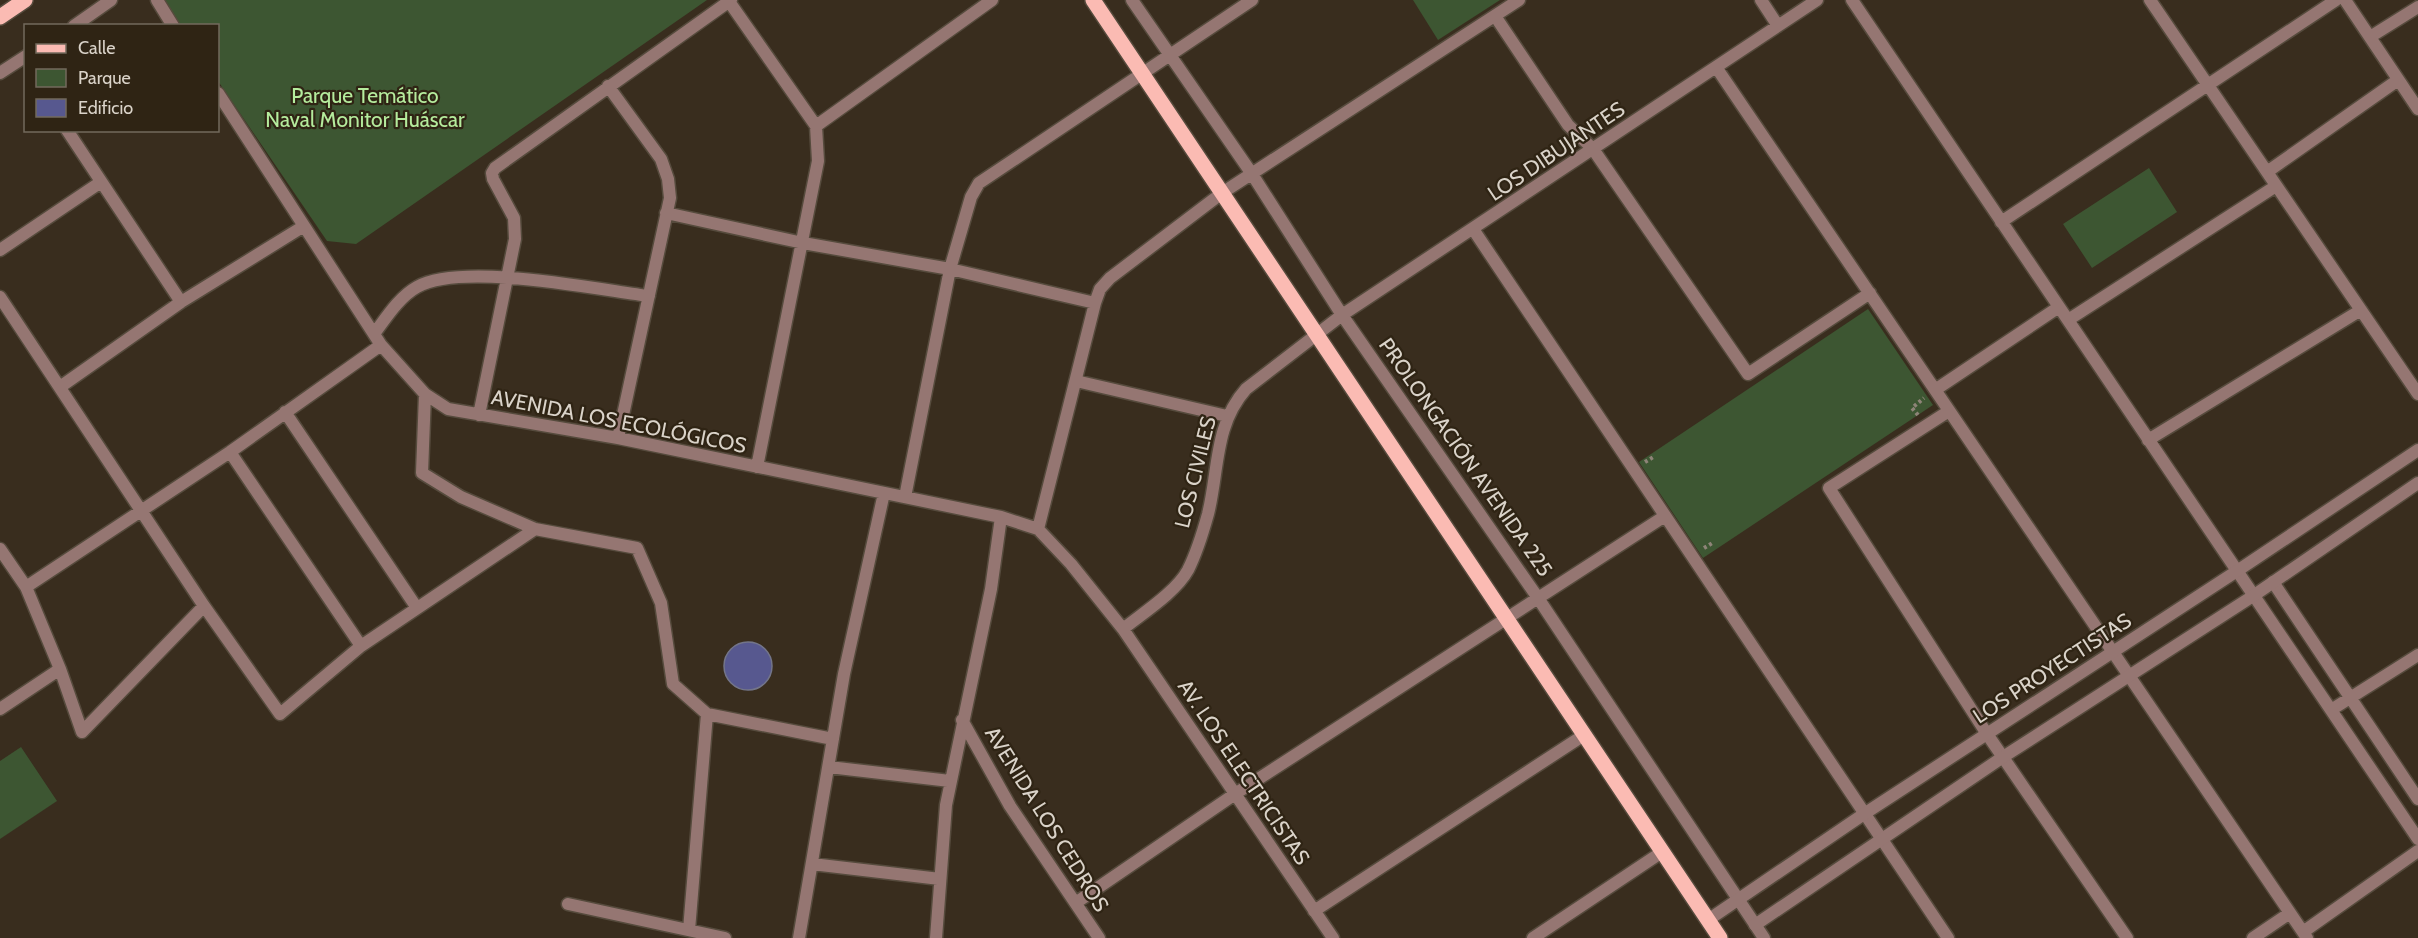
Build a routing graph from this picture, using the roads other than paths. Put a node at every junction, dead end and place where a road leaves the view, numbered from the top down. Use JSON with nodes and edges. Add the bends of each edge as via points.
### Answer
{"nodes":[{"id":1,"x":25,"y":0,"type":"edge"},
{"id":2,"x":111,"y":0,"type":"edge"},
{"id":3,"x":157,"y":0,"type":"edge"},
{"id":4,"x":730,"y":0,"type":"edge"},
{"id":5,"x":992,"y":0,"type":"edge"},
{"id":6,"x":1093,"y":0,"type":"edge"},
{"id":7,"x":1132,"y":0,"type":"edge"},
{"id":8,"x":1252,"y":0,"type":"edge"},
{"id":9,"x":1519,"y":0,"type":"edge"},
{"id":10,"x":1761,"y":0,"type":"edge"},
{"id":11,"x":1817,"y":0,"type":"edge"},
{"id":12,"x":1852,"y":0,"type":"edge"},
{"id":13,"x":2150,"y":0,"type":"edge"},
{"id":14,"x":2336,"y":0,"type":"edge"},
{"id":15,"x":2345,"y":0,"type":"edge"},
{"id":16,"x":2418,"y":7,"type":"edge"},
{"id":17,"x":1496,"y":16,"type":"junction"},
{"id":18,"x":0,"y":17,"type":"edge"},
{"id":19,"x":77,"y":24,"type":"edge"},
{"id":20,"x":172,"y":24,"type":"edge"},
{"id":21,"x":1778,"y":26,"type":"junction"},
{"id":22,"x":2370,"y":37,"type":"junction"},
{"id":23,"x":1169,"y":56,"type":"junction"},
{"id":24,"x":24,"y":61,"type":"edge"},
{"id":25,"x":1716,"y":67,"type":"junction"},
{"id":26,"x":0,"y":73,"type":"edge"},
{"id":27,"x":1143,"y":74,"type":"junction"},
{"id":28,"x":2398,"y":80,"type":"junction"},
{"id":29,"x":2207,"y":84,"type":"junction"},
{"id":30,"x":608,"y":86,"type":"junction"},
{"id":31,"x":219,"y":95,"type":"edge"},
{"id":32,"x":2418,"y":109,"type":"edge"},
{"id":33,"x":816,"y":126,"type":"junction"},
{"id":34,"x":68,"y":132,"type":"edge"},
{"id":35,"x":1593,"y":149,"type":"junction"},
{"id":36,"x":2267,"y":172,"type":"junction"},
{"id":37,"x":1252,"y":174,"type":"junction"},
{"id":38,"x":101,"y":182,"type":"junction"},
{"id":39,"x":2276,"y":186,"type":"junction"},
{"id":40,"x":1222,"y":193,"type":"junction"},
{"id":41,"x":666,"y":213,"type":"junction"},
{"id":42,"x":2001,"y":222,"type":"junction"},
{"id":43,"x":304,"y":226,"type":"junction"},
{"id":44,"x":1473,"y":229,"type":"junction"},
{"id":45,"x":802,"y":243,"type":"junction"},
{"id":46,"x":0,"y":250,"type":"edge"},
{"id":47,"x":950,"y":269,"type":"junction"},
{"id":48,"x":508,"y":277,"type":"junction"},
{"id":49,"x":1869,"y":293,"type":"junction"},
{"id":50,"x":649,"y":296,"type":"junction"},
{"id":51,"x":0,"y":297,"type":"edge"},
{"id":52,"x":181,"y":302,"type":"junction"},
{"id":53,"x":1095,"y":303,"type":"junction"},
{"id":54,"x":2059,"y":307,"type":"junction"},
{"id":55,"x":2361,"y":310,"type":"junction"},
{"id":56,"x":1342,"y":315,"type":"junction"},
{"id":57,"x":2068,"y":320,"type":"junction"},
{"id":58,"x":374,"y":334,"type":"junction"},
{"id":59,"x":1316,"y":334,"type":"junction"},
{"id":60,"x":381,"y":345,"type":"junction"},
{"id":61,"x":1076,"y":381,"type":"junction"},
{"id":62,"x":60,"y":387,"type":"junction"},
{"id":63,"x":1935,"y":390,"type":"junction"},
{"id":64,"x":425,"y":394,"type":"junction"},
{"id":65,"x":2418,"y":394,"type":"edge"},
{"id":66,"x":1949,"y":411,"type":"junction"},
{"id":67,"x":285,"y":412,"type":"junction"},
{"id":68,"x":479,"y":415,"type":"junction"},
{"id":69,"x":1227,"y":416,"type":"junction"},
{"id":70,"x":618,"y":438,"type":"junction"},
{"id":71,"x":2148,"y":440,"type":"junction"},
{"id":72,"x":2418,"y":450,"type":"edge"},
{"id":73,"x":230,"y":452,"type":"junction"},
{"id":74,"x":757,"y":467,"type":"junction"},
{"id":75,"x":2418,"y":483,"type":"edge"},
{"id":76,"x":884,"y":493,"type":"junction"},
{"id":77,"x":905,"y":497,"type":"junction"},
{"id":78,"x":141,"y":510,"type":"junction"},
{"id":79,"x":1665,"y":516,"type":"junction"},
{"id":80,"x":1001,"y":517,"type":"junction"},
{"id":81,"x":536,"y":529,"type":"junction"},
{"id":82,"x":1038,"y":529,"type":"junction"},
{"id":83,"x":0,"y":549,"type":"edge"},
{"id":84,"x":2237,"y":571,"type":"junction"},
{"id":85,"x":2273,"y":582,"type":"junction"},
{"id":86,"x":26,"y":587,"type":"junction"},
{"id":87,"x":2253,"y":596,"type":"junction"},
{"id":88,"x":1539,"y":598,"type":"junction"},
{"id":89,"x":204,"y":606,"type":"junction"},
{"id":90,"x":417,"y":608,"type":"junction"},
{"id":91,"x":1507,"y":618,"type":"junction"},
{"id":92,"x":1123,"y":628,"type":"junction"},
{"id":93,"x":361,"y":646,"type":"junction"},
{"id":94,"x":2113,"y":652,"type":"junction"},
{"id":95,"x":2418,"y":655,"type":"edge"},
{"id":96,"x":60,"y":669,"type":"junction"},
{"id":97,"x":2130,"y":677,"type":"junction"},
{"id":98,"x":2351,"y":697,"type":"junction"},
{"id":99,"x":0,"y":709,"type":"edge"},
{"id":100,"x":2331,"y":710,"type":"junction"},
{"id":101,"x":707,"y":714,"type":"junction"},
{"id":102,"x":962,"y":720,"type":"junction"},
{"id":103,"x":1987,"y":734,"type":"junction"},
{"id":104,"x":1584,"y":735,"type":"junction"},
{"id":105,"x":833,"y":739,"type":"junction"},
{"id":106,"x":2003,"y":757,"type":"junction"},
{"id":107,"x":829,"y":767,"type":"junction"},
{"id":108,"x":950,"y":781,"type":"junction"},
{"id":109,"x":1235,"y":794,"type":"junction"},
{"id":110,"x":2418,"y":799,"type":"edge"},
{"id":111,"x":1863,"y":814,"type":"junction"},
{"id":112,"x":2416,"y":833,"type":"edge"},
{"id":113,"x":1882,"y":839,"type":"junction"},
{"id":114,"x":2418,"y":851,"type":"edge"},
{"id":115,"x":1662,"y":852,"type":"junction"},
{"id":116,"x":812,"y":864,"type":"junction"},
{"id":117,"x":940,"y":879,"type":"junction"},
{"id":118,"x":1739,"y":900,"type":"junction"},
{"id":119,"x":1077,"y":902,"type":"junction"},
{"id":120,"x":568,"y":904,"type":"dead end"},
{"id":121,"x":1314,"y":911,"type":"junction"},
{"id":122,"x":2290,"y":913,"type":"junction"},
{"id":123,"x":1708,"y":920,"type":"junction"},
{"id":124,"x":1755,"y":925,"type":"junction"},
{"id":125,"x":689,"y":930,"type":"junction"},
{"id":126,"x":2305,"y":935,"type":"edge"},
{"id":127,"x":725,"y":938,"type":"edge"},
{"id":128,"x":799,"y":938,"type":"edge"},
{"id":129,"x":936,"y":938,"type":"edge"},
{"id":130,"x":1099,"y":938,"type":"edge"},
{"id":131,"x":1333,"y":938,"type":"edge"},
{"id":132,"x":1533,"y":938,"type":"edge"},
{"id":133,"x":1720,"y":938,"type":"edge"},
{"id":134,"x":1764,"y":938,"type":"edge"},
{"id":135,"x":1948,"y":938,"type":"edge"},
{"id":136,"x":2127,"y":938,"type":"edge"},
{"id":137,"x":2253,"y":938,"type":"edge"}],
"edges":[{"from":1,"to":18,"type":"main road"},
{"from":2,"to":19,"type":"street"},
{"from":3,"to":20,"type":"street"},
{"from":4,"to":30,"type":"street"},
{"from":4,"to":33,"type":"street"},
{"from":5,"to":33,"type":"street"},
{"from":6,"to":27,"type":"main road"},
{"from":7,"to":23,"type":"street","name":"PROLONGACIÓN AVENIDA 225"},
{"from":8,"to":23,"type":"street"},
{"from":9,"to":17,"type":"street"},
{"from":10,"to":21,"type":"street"},
{"from":11,"to":21,"type":"street","name":"LOS DIBUJANTES"},
{"from":12,"to":42,"type":"street"},
{"from":13,"to":29,"type":"street"},
{"from":14,"to":29,"type":"street"},
{"from":15,"to":22,"type":"street"},
{"from":16,"to":22,"type":"street"},
{"from":17,"to":35,"type":"street","via":[[1568,125]]},
{"from":17,"to":37,"type":"street"},
{"from":21,"to":25,"type":"street","name":"LOS DIBUJANTES"},
{"from":22,"to":28,"type":"street"},
{"from":23,"to":27,"type":"street"},
{"from":23,"to":37,"type":"street","name":"PROLONGACIÓN AVENIDA 225"},
{"from":24,"to":26,"type":"street"},
{"from":25,"to":35,"type":"street","name":"LOS DIBUJANTES"},
{"from":25,"to":49,"type":"street"},
{"from":27,"to":40,"type":"main road"},
{"from":27,"to":47,"type":"street","via":[[980,183],[971,197]]},
{"from":28,"to":32,"type":"street"},
{"from":28,"to":36,"type":"street"},
{"from":29,"to":36,"type":"street"},
{"from":29,"to":42,"type":"street"},
{"from":30,"to":41,"type":"street","via":[[661,159],[670,198]]},
{"from":30,"to":48,"type":"street","via":[[492,173],[514,218]]},
{"from":31,"to":43,"type":"street","name":"AVENIDA LOS ECOLÓGICOS"},
{"from":33,"to":45,"type":"street","via":[[818,161]]},
{"from":34,"to":38,"type":"street"},
{"from":35,"to":44,"type":"street","name":"LOS DIBUJANTES"},
{"from":35,"to":49,"type":"street","via":[[1748,374]]},
{"from":36,"to":39,"type":"street"},
{"from":37,"to":40,"type":"street"},
{"from":37,"to":56,"type":"street","name":"PROLONGACIÓN AVENIDA 225"},
{"from":38,"to":46,"type":"street"},
{"from":38,"to":52,"type":"street"},
{"from":39,"to":55,"type":"street"},
{"from":39,"to":57,"type":"street"},
{"from":40,"to":53,"type":"street","via":[[1110,278]]},
{"from":40,"to":59,"type":"main road"},
{"from":41,"to":45,"type":"street"},
{"from":41,"to":50,"type":"street"},
{"from":42,"to":54,"type":"street"},
{"from":43,"to":52,"type":"street"},
{"from":43,"to":58,"type":"street","name":"AVENIDA LOS ECOLÓGICOS"},
{"from":44,"to":56,"type":"street","name":"LOS DIBUJANTES"},
{"from":44,"to":79,"type":"street"},
{"from":45,"to":47,"type":"street"},
{"from":45,"to":74,"type":"street"},
{"from":47,"to":53,"type":"street"},
{"from":47,"to":77,"type":"street"},
{"from":48,"to":50,"type":"street"},
{"from":48,"to":58,"type":"street","via":[[437,279],[417,287],[403,297]]},
{"from":48,"to":68,"type":"street"},
{"from":49,"to":63,"type":"street"},
{"from":50,"to":70,"type":"street"},
{"from":51,"to":62,"type":"street"},
{"from":52,"to":62,"type":"street"},
{"from":53,"to":61,"type":"street"},
{"from":54,"to":57,"type":"street"},
{"from":54,"to":63,"type":"street"},
{"from":55,"to":65,"type":"street"},
{"from":55,"to":71,"type":"street"},
{"from":56,"to":59,"type":"street","name":"LOS DIBUJANTES"},
{"from":56,"to":88,"type":"street","name":"PROLONGACIÓN AVENIDA 225"},
{"from":57,"to":71,"type":"street"},
{"from":58,"to":60,"type":"street","name":"AVENIDA LOS ECOLÓGICOS"},
{"from":59,"to":69,"type":"street","name":"LOS CIVILES","via":[[1246,389]]},
{"from":59,"to":91,"type":"main road"},
{"from":60,"to":64,"type":"street","name":"AVENIDA LOS ECOLÓGICOS"},
{"from":60,"to":67,"type":"street"},
{"from":61,"to":69,"type":"street"},
{"from":61,"to":82,"type":"street"},
{"from":62,"to":78,"type":"street"},
{"from":63,"to":66,"type":"street"},
{"from":64,"to":68,"type":"street","name":"AVENIDA LOS ECOLÓGICOS","via":[[448,409]]},
{"from":64,"to":81,"type":"street","via":[[422,473],[461,497]]},
{"from":66,"to":94,"type":"street"},
{"from":66,"to":103,"type":"street","via":[[1828,488]]},
{"from":67,"to":73,"type":"street"},
{"from":67,"to":90,"type":"street"},
{"from":68,"to":70,"type":"street","name":"AVENIDA LOS ECOLÓGICOS"},
{"from":69,"to":92,"type":"street","name":"LOS CIVILES","via":[[1208,514],[1188,571],[1175,587]]},
{"from":70,"to":74,"type":"street","name":"AVENIDA LOS ECOLÓGICOS"},
{"from":71,"to":84,"type":"street"},
{"from":72,"to":84,"type":"street","name":"LOS PROYECTISTAS"},
{"from":73,"to":78,"type":"street"},
{"from":73,"to":93,"type":"street"},
{"from":74,"to":76,"type":"street","name":"AVENIDA LOS ECOLÓGICOS"},
{"from":75,"to":85,"type":"street"},
{"from":76,"to":77,"type":"street","name":"AVENIDA LOS ECOLÓGICOS"},
{"from":76,"to":105,"type":"street"},
{"from":77,"to":80,"type":"street","name":"AVENIDA LOS ECOLÓGICOS"},
{"from":78,"to":86,"type":"street"},
{"from":78,"to":89,"type":"street"},
{"from":79,"to":88,"type":"street"},
{"from":79,"to":111,"type":"street"},
{"from":80,"to":82,"type":"street","name":"AVENIDA LOS ECOLÓGICOS"},
{"from":80,"to":102,"type":"street","via":[[991,589]]},
{"from":81,"to":90,"type":"street"},
{"from":81,"to":101,"type":"street","via":[[637,548],[661,603],[673,684]]},
{"from":82,"to":92,"type":"street","name":"AVENIDA LOS ECOLÓGICOS"},
{"from":83,"to":86,"type":"street"},
{"from":84,"to":87,"type":"street"},
{"from":84,"to":94,"type":"street","name":"LOS PROYECTISTAS"},
{"from":85,"to":87,"type":"street"},
{"from":85,"to":98,"type":"street"},
{"from":86,"to":96,"type":"street"},
{"from":87,"to":97,"type":"street"},
{"from":87,"to":100,"type":"street"},
{"from":88,"to":91,"type":"street"},
{"from":88,"to":118,"type":"street","name":"PROLONGACIÓN AVENIDA 225"},
{"from":89,"to":93,"type":"street","via":[[280,714]]},
{"from":89,"to":96,"type":"street","via":[[82,732]]},
{"from":90,"to":93,"type":"street"},
{"from":91,"to":104,"type":"main road"},
{"from":91,"to":109,"type":"street"},
{"from":92,"to":109,"type":"street","name":"AV. LOS ELECTRICISTAS"},
{"from":94,"to":97,"type":"street"},
{"from":94,"to":103,"type":"street","name":"LOS PROYECTISTAS"},
{"from":95,"to":98,"type":"street"},
{"from":96,"to":99,"type":"street"},
{"from":97,"to":106,"type":"street"},
{"from":97,"to":122,"type":"street"},
{"from":98,"to":100,"type":"street"},
{"from":98,"to":110,"type":"street"},
{"from":100,"to":112,"type":"street"},
{"from":101,"to":105,"type":"street"},
{"from":101,"to":125,"type":"street"},
{"from":102,"to":108,"type":"street"},
{"from":102,"to":119,"type":"street","name":"AVENIDA LOS CEDROS","via":[[1010,806]]},
{"from":103,"to":106,"type":"street"},
{"from":103,"to":111,"type":"street","name":"LOS PROYECTISTAS"},
{"from":104,"to":115,"type":"main road"},
{"from":104,"to":121,"type":"street"},
{"from":105,"to":107,"type":"street"},
{"from":106,"to":113,"type":"street"},
{"from":106,"to":136,"type":"street"},
{"from":107,"to":108,"type":"street"},
{"from":107,"to":116,"type":"street"},
{"from":108,"to":117,"type":"street"},
{"from":109,"to":119,"type":"street"},
{"from":109,"to":121,"type":"street","name":"AV. LOS ELECTRICISTAS"},
{"from":111,"to":113,"type":"street"},
{"from":111,"to":118,"type":"street","name":"LOS PROYECTISTAS"},
{"from":113,"to":124,"type":"street"},
{"from":113,"to":135,"type":"street"},
{"from":114,"to":126,"type":"street"},
{"from":115,"to":123,"type":"main road"},
{"from":115,"to":132,"type":"street"},
{"from":116,"to":117,"type":"street"},
{"from":116,"to":128,"type":"street"},
{"from":117,"to":129,"type":"street"},
{"from":118,"to":123,"type":"street","name":"LOS PROYECTISTAS"},
{"from":118,"to":124,"type":"street","name":"PROLONGACIÓN AVENIDA 225"},
{"from":119,"to":130,"type":"street","name":"AVENIDA LOS CEDROS"},
{"from":120,"to":125,"type":"street"},
{"from":121,"to":131,"type":"street","name":"AV. LOS ELECTRICISTAS"},
{"from":122,"to":126,"type":"street"},
{"from":122,"to":137,"type":"street"},
{"from":123,"to":133,"type":"main road"},
{"from":124,"to":134,"type":"street","name":"PROLONGACIÓN AVENIDA 225"},
{"from":125,"to":127,"type":"street"}]}
